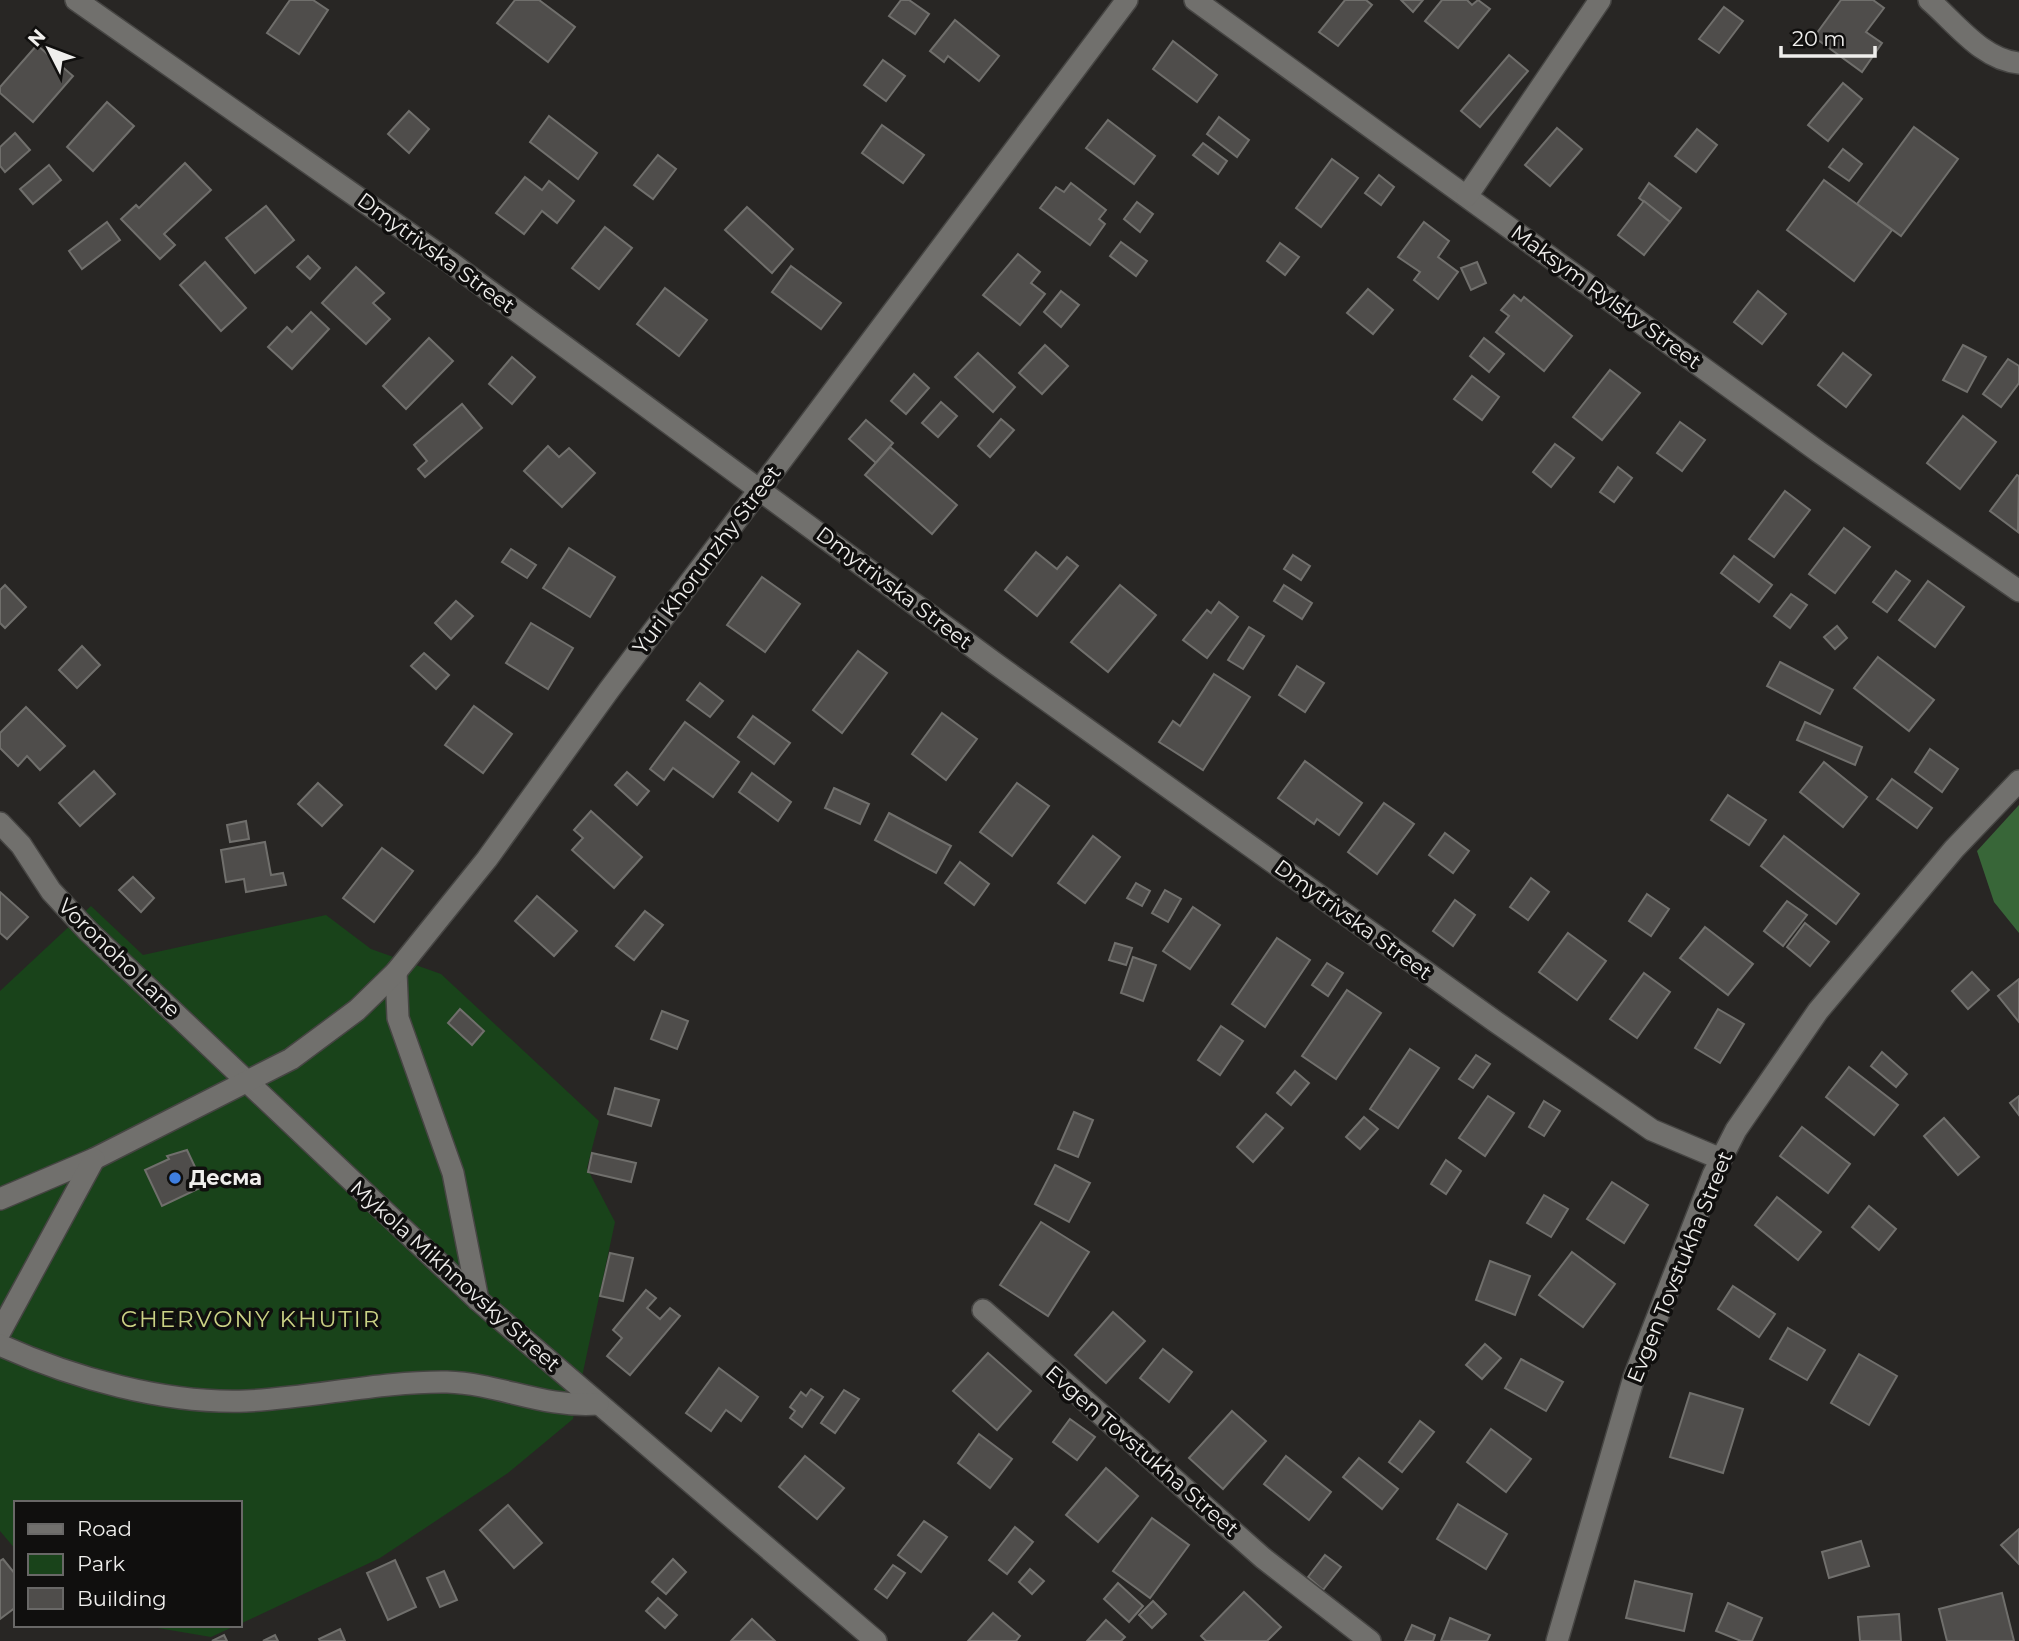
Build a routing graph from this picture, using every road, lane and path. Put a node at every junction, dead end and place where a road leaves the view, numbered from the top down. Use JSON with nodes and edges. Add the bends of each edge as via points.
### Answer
{"nodes":[{"id":1,"x":76,"y":0,"type":"edge"},
{"id":2,"x":1128,"y":0,"type":"edge"},
{"id":3,"x":1195,"y":0,"type":"edge"},
{"id":4,"x":1600,"y":0,"type":"edge"},
{"id":5,"x":1929,"y":0,"type":"edge"},
{"id":6,"x":2019,"y":63,"type":"edge"},
{"id":7,"x":1467,"y":196,"type":"junction"},
{"id":8,"x":761,"y":489,"type":"junction"},
{"id":9,"x":2019,"y":591,"type":"edge"},
{"id":10,"x":2019,"y":781,"type":"edge"},
{"id":11,"x":0,"y":824,"type":"edge"},
{"id":12,"x":396,"y":972,"type":"junction"},
{"id":13,"x":249,"y":1083,"type":"junction"},
{"id":14,"x":94,"y":1159,"type":"junction"},
{"id":15,"x":1721,"y":1160,"type":"junction"},
{"id":16,"x":0,"y":1199,"type":"edge"},
{"id":17,"x":478,"y":1300,"type":"junction"},
{"id":18,"x":982,"y":1310,"type":"dead end"},
{"id":19,"x":0,"y":1332,"type":"edge"},
{"id":20,"x":0,"y":1345,"type":"edge"},
{"id":21,"x":598,"y":1404,"type":"junction"},
{"id":22,"x":1562,"y":1639,"type":"edge"},
{"id":23,"x":876,"y":1641,"type":"edge"},
{"id":24,"x":1370,"y":1641,"type":"edge"}],
"edges":[{"from":1,"to":8,"type":"street","name":"Dmytrivska Street","via":[[450,262]]},
{"from":2,"to":8,"type":"street","name":"Yuri Khorunzhy Street"},
{"from":3,"to":7,"type":"street","name":"Maksym Rylsky Street"},
{"from":4,"to":7,"type":"street"},
{"from":5,"to":6,"type":"street","via":[[1988,51]]},
{"from":7,"to":9,"type":"street","name":"Maksym Rylsky Street"},
{"from":8,"to":12,"type":"street","name":"Yuri Khorunzhy Street","via":[[486,859]]},
{"from":8,"to":15,"type":"street","name":"Dmytrivska Street","via":[[1007,673],[1496,1022],[1652,1130]]},
{"from":10,"to":15,"type":"street","name":"Evgen Tovstukha Street","via":[[1954,849],[1818,1011],[1748,1111]]},
{"from":11,"to":13,"type":"street","name":"Voronoho Lane","via":[[70,913]]},
{"from":12,"to":13,"type":"street","name":"Yuri Khorunzhy Street","via":[[330,1031]]},
{"from":12,"to":17,"type":"street","via":[[398,1018],[456,1184]]},
{"from":13,"to":14,"type":"street"},
{"from":13,"to":17,"type":"street","name":"Mykola Mikhnovsky Street"},
{"from":14,"to":16,"type":"street"},
{"from":14,"to":19,"type":"street"},
{"from":15,"to":22,"type":"street","name":"Evgen Tovstukha Street","via":[[1634,1377]]},
{"from":17,"to":21,"type":"street","name":"Mykola Mikhnovsky Street"},
{"from":18,"to":24,"type":"street","name":"Evgen Tovstukha Street","via":[[1263,1558]]},
{"from":20,"to":21,"type":"street","via":[[66,1371],[191,1400],[246,1401],[443,1382],[478,1385],[547,1403]]},
{"from":21,"to":23,"type":"street","name":"Mykola Mikhnovsky Street"}]}
